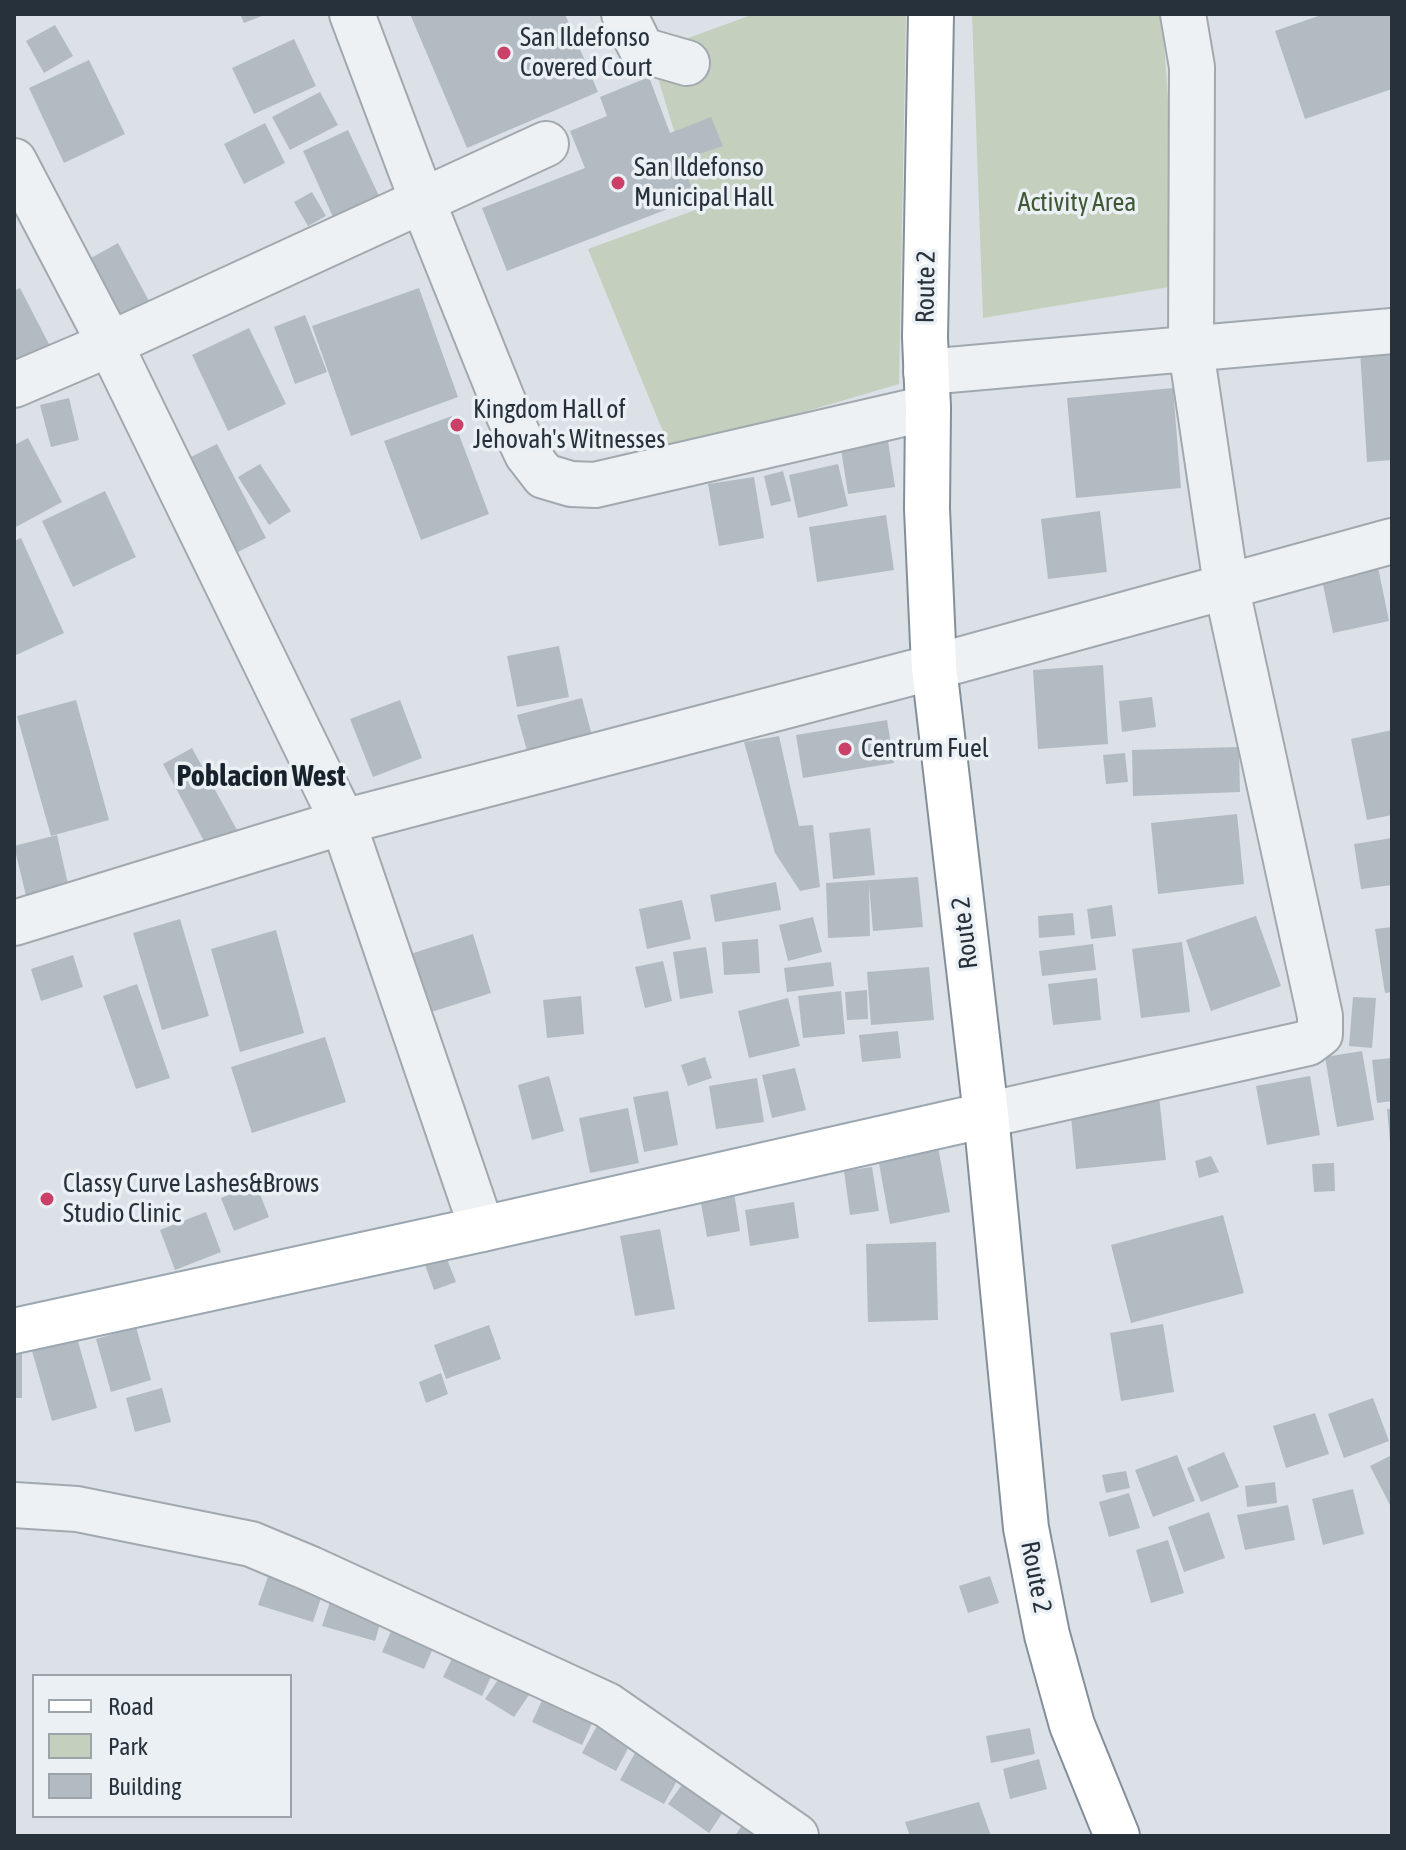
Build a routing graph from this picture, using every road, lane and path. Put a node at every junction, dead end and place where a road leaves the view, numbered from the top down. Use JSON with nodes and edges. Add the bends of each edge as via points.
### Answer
{"nodes":[{"id":1,"x":352,"y":14,"type":"edge"},
{"id":2,"x":624,"y":14,"type":"edge"},
{"id":3,"x":931,"y":14,"type":"edge"},
{"id":4,"x":1183,"y":14,"type":"edge"},
{"id":5,"x":687,"y":63,"type":"dead end"},
{"id":6,"x":546,"y":144,"type":"dead end"},
{"id":7,"x":14,"y":161,"type":"edge"},
{"id":8,"x":422,"y":200,"type":"junction"},
{"id":9,"x":1392,"y":331,"type":"edge"},
{"id":10,"x":110,"y":344,"type":"junction"},
{"id":11,"x":1191,"y":350,"type":"junction"},
{"id":12,"x":14,"y":385,"type":"edge"},
{"id":13,"x":927,"y":390,"type":"junction"},
{"id":14,"x":1392,"y":541,"type":"edge"},
{"id":15,"x":1226,"y":585,"type":"junction"},
{"id":16,"x":934,"y":667,"type":"junction"},
{"id":17,"x":343,"y":822,"type":"junction"},
{"id":18,"x":14,"y":923,"type":"edge"},
{"id":19,"x":986,"y":1115,"type":"junction"},
{"id":20,"x":482,"y":1229,"type":"junction"},
{"id":21,"x":14,"y":1331,"type":"edge"},
{"id":22,"x":14,"y":1505,"type":"edge"},
{"id":23,"x":796,"y":1836,"type":"edge"},
{"id":24,"x":1117,"y":1836,"type":"edge"}],
"edges":[{"from":1,"to":8,"type":"street"},
{"from":2,"to":5,"type":"street","via":[[642,50]]},
{"from":3,"to":13,"type":"main road","name":"Route 2"},
{"from":4,"to":11,"type":"street","via":[[1192,67]]},
{"from":6,"to":8,"type":"street"},
{"from":7,"to":10,"type":"street"},
{"from":8,"to":10,"type":"street"},
{"from":8,"to":13,"type":"street","via":[[509,416],[544,476],[595,485]]},
{"from":9,"to":11,"type":"street"},
{"from":10,"to":12,"type":"street"},
{"from":10,"to":17,"type":"street"},
{"from":11,"to":13,"type":"street"},
{"from":11,"to":15,"type":"street"},
{"from":13,"to":16,"type":"main road","name":"Route 2"},
{"from":14,"to":15,"type":"street"},
{"from":15,"to":16,"type":"street"},
{"from":15,"to":19,"type":"street","via":[[1320,1034],[1308,1043]]},
{"from":16,"to":17,"type":"street"},
{"from":16,"to":19,"type":"main road","name":"Route 2"},
{"from":17,"to":18,"type":"street"},
{"from":17,"to":20,"type":"street"},
{"from":19,"to":20,"type":"main road"},
{"from":19,"to":24,"type":"main road","name":"Route 2","via":[[1026,1528],[1072,1725]]},
{"from":20,"to":21,"type":"main road"},
{"from":22,"to":23,"type":"street","via":[[77,1509],[251,1544],[311,1569],[607,1705]]}]}
